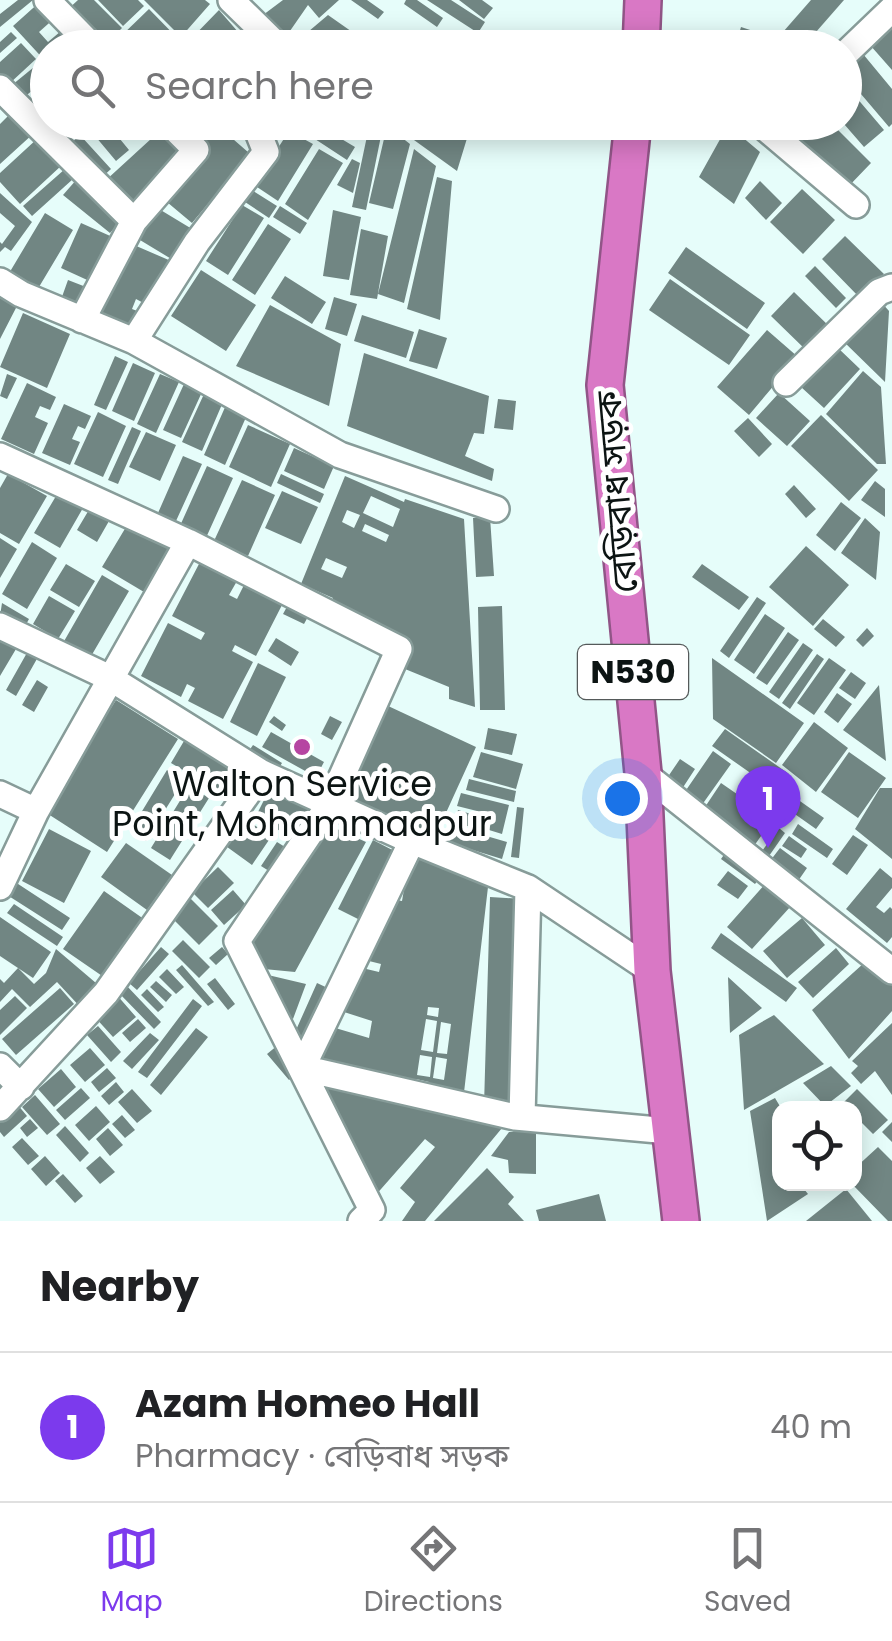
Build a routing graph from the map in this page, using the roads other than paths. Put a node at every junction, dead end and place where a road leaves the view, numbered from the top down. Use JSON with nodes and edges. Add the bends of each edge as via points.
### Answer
{"nodes":[{"id":1,"x":232,"y":0,"type":"edge"},
{"id":2,"x":643,"y":0,"type":"edge"},
{"id":3,"x":57,"y":3,"type":"edge"},
{"id":4,"x":892,"y":8,"type":"edge"},
{"id":5,"x":79,"y":30,"type":"edge"},
{"id":6,"x":262,"y":30,"type":"edge"},
{"id":7,"x":644,"y":30,"type":"edge"},
{"id":8,"x":862,"y":37,"type":"edge"},
{"id":9,"x":0,"y":88,"type":"edge"},
{"id":10,"x":30,"y":118,"type":"edge"},
{"id":11,"x":52,"y":140,"type":"edge"},
{"id":12,"x":186,"y":140,"type":"edge"},
{"id":13,"x":261,"y":140,"type":"edge"},
{"id":14,"x":631,"y":140,"type":"edge"},
{"id":15,"x":784,"y":140,"type":"edge"},
{"id":16,"x":856,"y":205,"type":"dead end"},
{"id":17,"x":134,"y":221,"type":"junction"},
{"id":18,"x":0,"y":281,"type":"edge"},
{"id":19,"x":886,"y":290,"type":"edge"},
{"id":20,"x":82,"y":320,"type":"junction"},
{"id":21,"x":134,"y":341,"type":"junction"},
{"id":22,"x":786,"y":382,"type":"dead end"},
{"id":23,"x":0,"y":456,"type":"edge"},
{"id":24,"x":496,"y":509,"type":"dead end"},
{"id":25,"x":188,"y":542,"type":"junction"},
{"id":26,"x":0,"y":626,"type":"edge"},
{"id":27,"x":110,"y":678,"type":"junction"},
{"id":28,"x":262,"y":772,"type":"junction"},
{"id":29,"x":643,"y":773,"type":"junction"},
{"id":30,"x":0,"y":794,"type":"edge"},
{"id":31,"x":329,"y":805,"type":"junction"},
{"id":32,"x":36,"y":811,"type":"junction"},
{"id":33,"x":412,"y":841,"type":"junction"},
{"id":34,"x":0,"y":887,"type":"edge"},
{"id":35,"x":528,"y":888,"type":"junction"},
{"id":36,"x":652,"y":971,"type":"junction"},
{"id":37,"x":892,"y":971,"type":"edge"},
{"id":38,"x":0,"y":1066,"type":"edge"},
{"id":39,"x":302,"y":1068,"type":"junction"},
{"id":40,"x":22,"y":1087,"type":"junction"},
{"id":41,"x":0,"y":1108,"type":"edge"},
{"id":42,"x":522,"y":1117,"type":"junction"},
{"id":43,"x":670,"y":1131,"type":"junction"},
{"id":44,"x":364,"y":1220,"type":"edge"},
{"id":45,"x":681,"y":1221,"type":"edge"}],
"edges":[{"from":1,"to":6,"type":"street"},
{"from":2,"to":7,"type":"highway"},
{"from":3,"to":5,"type":"street"},
{"from":4,"to":8,"type":"street"},
{"from":9,"to":10,"type":"street"},
{"from":11,"to":17,"type":"street"},
{"from":12,"to":17,"type":"street","via":[[196,150]]},
{"from":13,"to":21,"type":"street","via":[[266,152]]},
{"from":14,"to":29,"type":"highway","name":"বেড়িবাধ সড়ক","number":"N530","via":[[606,385]]},
{"from":15,"to":16,"type":"street"},
{"from":17,"to":20,"type":"street"},
{"from":18,"to":20,"type":"street"},
{"from":19,"to":22,"type":"street"},
{"from":20,"to":21,"type":"street"},
{"from":21,"to":24,"type":"street","via":[[340,455]]},
{"from":23,"to":25,"type":"street"},
{"from":25,"to":27,"type":"street"},
{"from":25,"to":31,"type":"street","via":[[399,649]]},
{"from":26,"to":27,"type":"street"},
{"from":27,"to":28,"type":"street"},
{"from":27,"to":32,"type":"street"},
{"from":28,"to":31,"type":"street"},
{"from":28,"to":40,"type":"street","via":[[106,993]]},
{"from":29,"to":36,"type":"highway","name":"বেড়িবাধ সড়ক","number":"N530"},
{"from":29,"to":37,"type":"street"},
{"from":30,"to":32,"type":"street"},
{"from":31,"to":33,"type":"street"},
{"from":31,"to":39,"type":"street","via":[[237,941]]},
{"from":32,"to":34,"type":"street"},
{"from":33,"to":35,"type":"street"},
{"from":33,"to":39,"type":"street"},
{"from":35,"to":36,"type":"street"},
{"from":35,"to":42,"type":"street"},
{"from":36,"to":43,"type":"highway","name":"বেড়িবাধ সড়ক","number":"N530"},
{"from":38,"to":40,"type":"street"},
{"from":39,"to":42,"type":"street"},
{"from":39,"to":44,"type":"street","via":[[372,1210]]},
{"from":40,"to":41,"type":"street"},
{"from":42,"to":43,"type":"street"},
{"from":43,"to":45,"type":"highway","name":"বেড়িবাধ সড়ক","number":"N530"}]}
